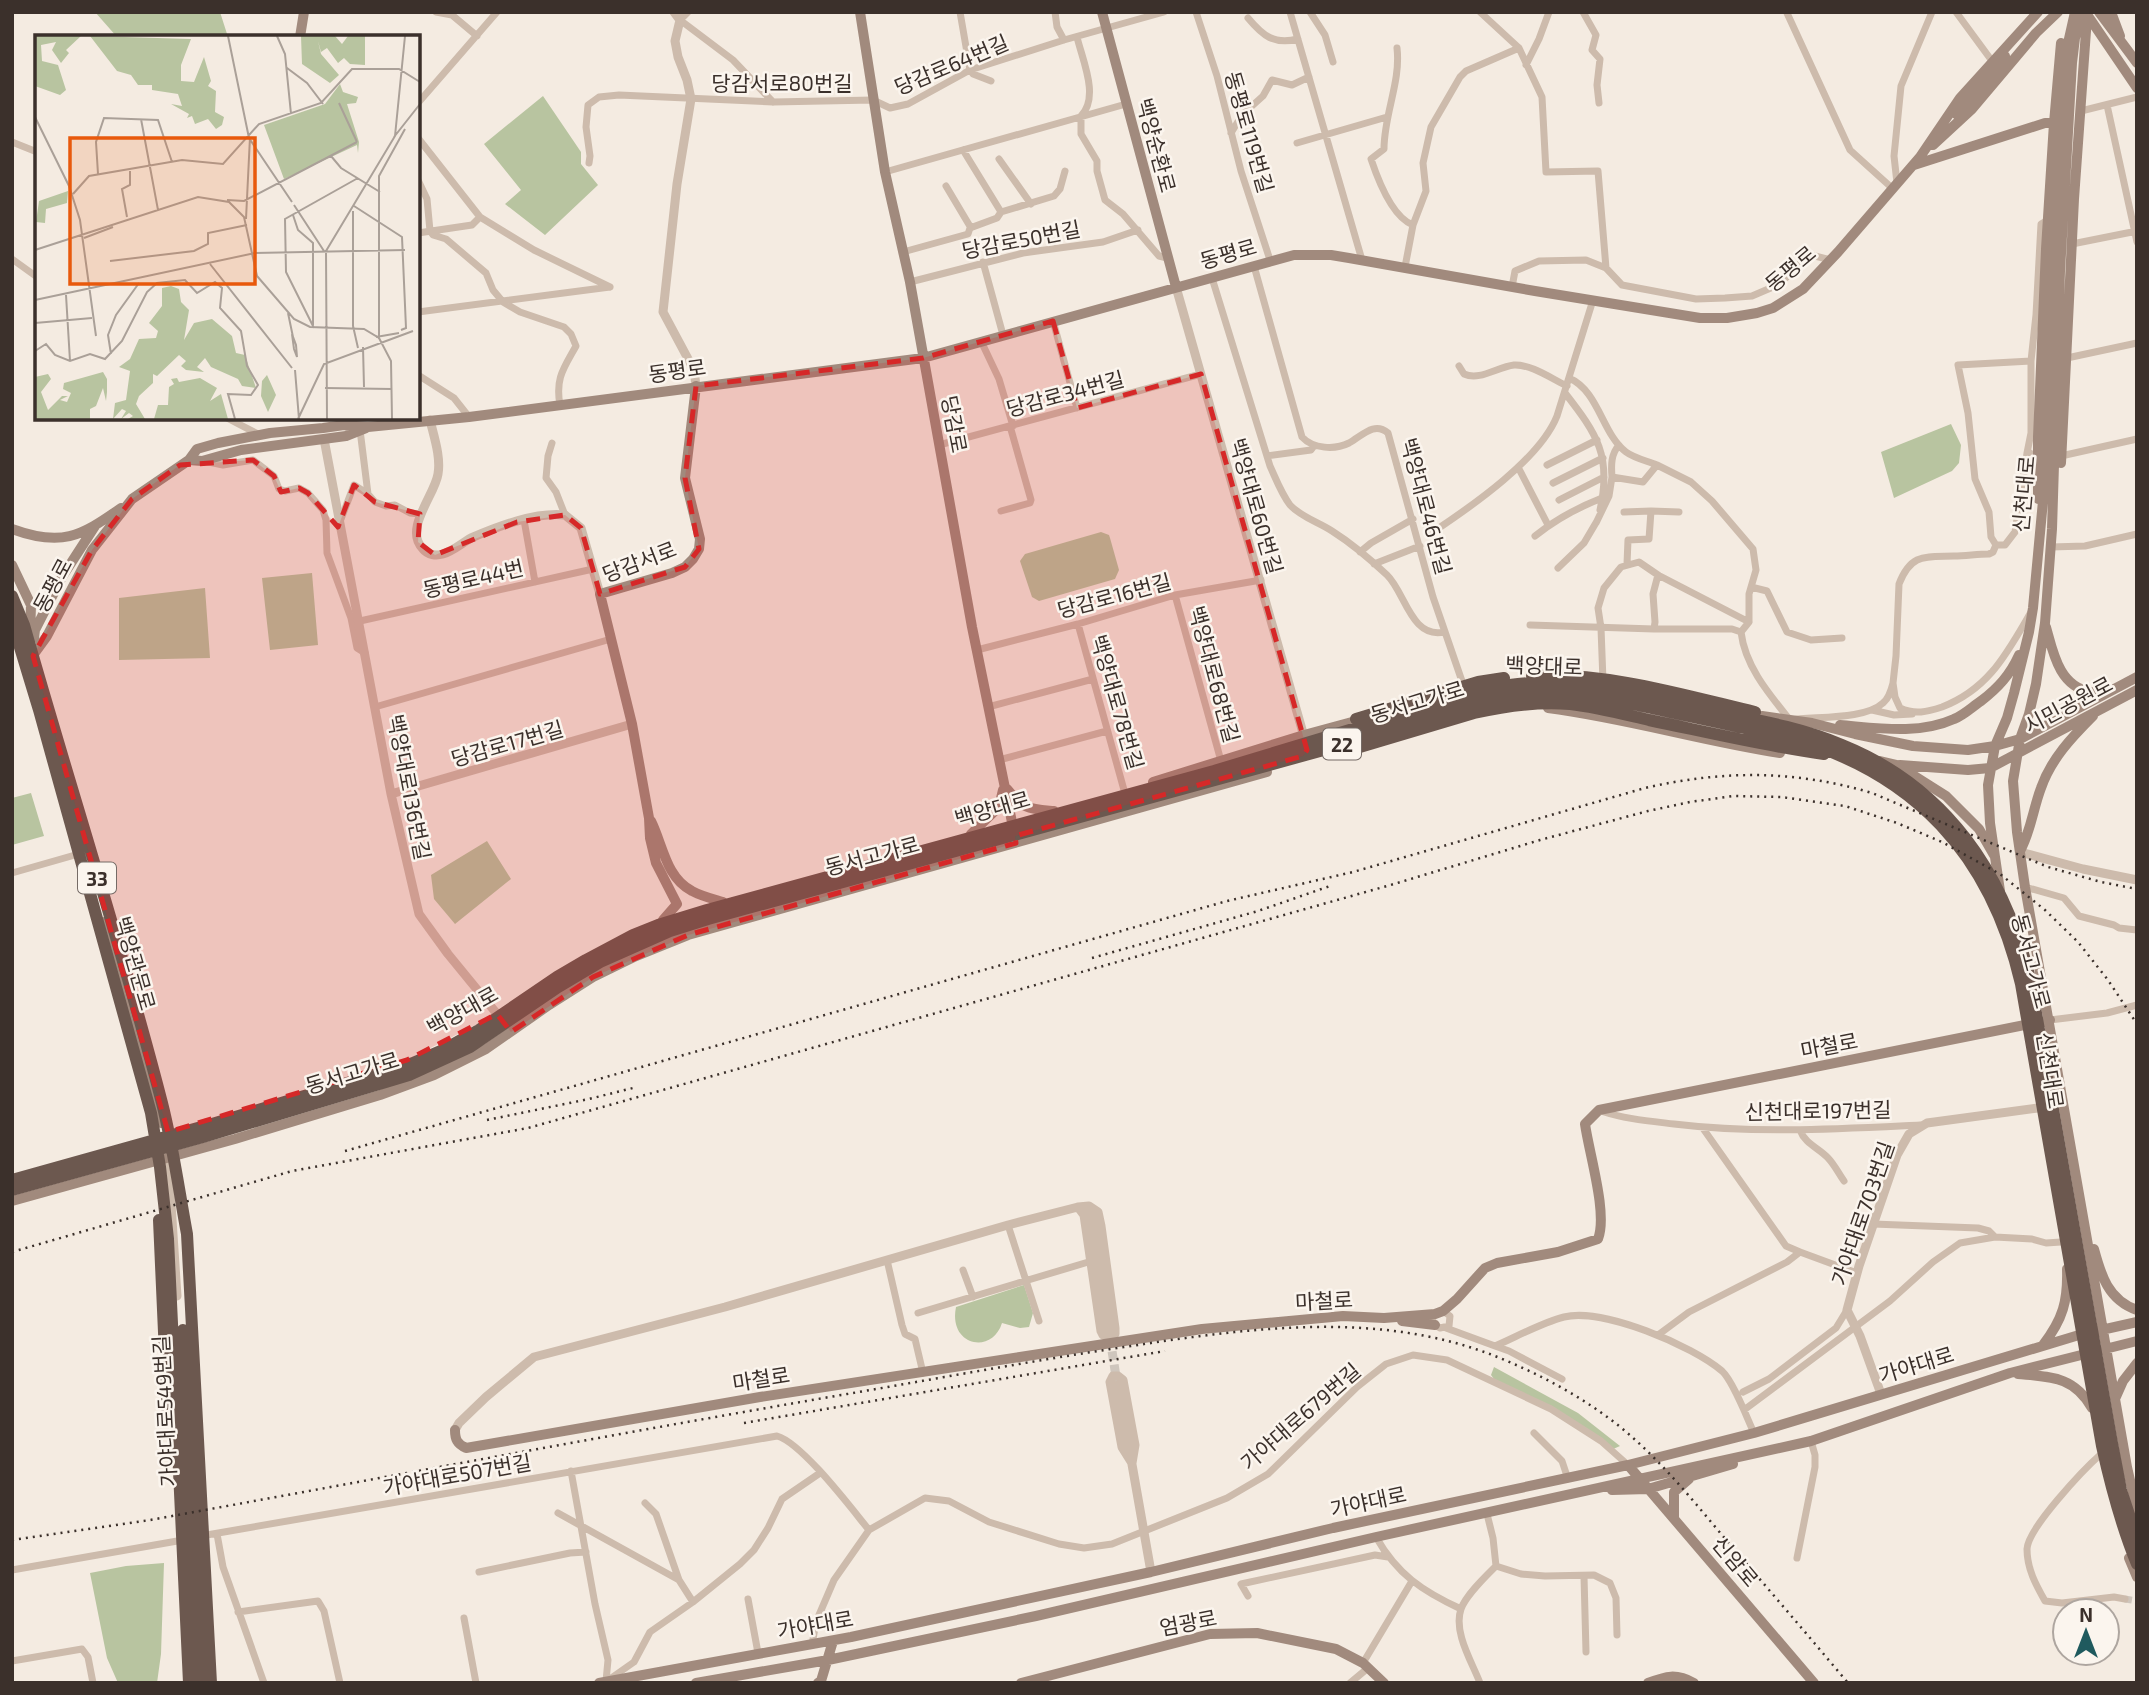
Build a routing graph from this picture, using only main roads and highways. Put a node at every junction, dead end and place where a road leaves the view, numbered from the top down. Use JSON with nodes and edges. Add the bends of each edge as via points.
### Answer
{"nodes":[{"id":1,"x":304,"y":12,"type":"edge"},
{"id":2,"x":860,"y":12,"type":"edge"},
{"id":3,"x":1102,"y":12,"type":"edge"},
{"id":4,"x":2058,"y":12,"type":"edge"},
{"id":5,"x":2073,"y":12,"type":"edge"},
{"id":6,"x":2099,"y":12,"type":"edge"},
{"id":7,"x":2111,"y":12,"type":"edge"},
{"id":8,"x":2038,"y":13,"type":"edge"},
{"id":9,"x":2086,"y":13,"type":"edge"},
{"id":10,"x":300,"y":35,"type":"edge"},
{"id":11,"x":2123,"y":43,"type":"junction"},
{"id":12,"x":2137,"y":63,"type":"edge"},
{"id":13,"x":2137,"y":88,"type":"edge"},
{"id":14,"x":2054,"y":123,"type":"junction"},
{"id":15,"x":1916,"y":161,"type":"junction"},
{"id":16,"x":1176,"y":287,"type":"junction"},
{"id":17,"x":923,"y":358,"type":"junction"},
{"id":18,"x":696,"y":386,"type":"junction"},
{"id":19,"x":400,"y":421,"type":"edge"},
{"id":20,"x":323,"y":423,"type":"edge"},
{"id":21,"x":364,"y":428,"type":"junction"},
{"id":22,"x":2051,"y":441,"type":"junction"},
{"id":23,"x":189,"y":460,"type":"junction"},
{"id":24,"x":132,"y":499,"type":"junction"},
{"id":25,"x":95,"y":526,"type":"junction"},
{"id":26,"x":12,"y":529,"type":"edge"},
{"id":27,"x":2039,"y":529,"type":"junction"},
{"id":28,"x":2052,"y":529,"type":"junction"},
{"id":29,"x":12,"y":565,"type":"edge"},
{"id":30,"x":12,"y":596,"type":"edge"},
{"id":31,"x":12,"y":621,"type":"edge"},
{"id":32,"x":2045,"y":623,"type":"junction"},
{"id":33,"x":2029,"y":632,"type":"junction"},
{"id":34,"x":12,"y":634,"type":"edge"},
{"id":35,"x":30,"y":659,"type":"junction"},
{"id":36,"x":2137,"y":677,"type":"edge"},
{"id":37,"x":2115,"y":689,"type":"junction"},
{"id":38,"x":2137,"y":690,"type":"edge"},
{"id":39,"x":2099,"y":710,"type":"junction"},
{"id":40,"x":1790,"y":720,"type":"junction"},
{"id":41,"x":1812,"y":723,"type":"junction"},
{"id":42,"x":1338,"y":726,"type":"junction"},
{"id":43,"x":1412,"y":726,"type":"junction"},
{"id":44,"x":2020,"y":739,"type":"junction"},
{"id":45,"x":1995,"y":746,"type":"junction"},
{"id":46,"x":1343,"y":747,"type":"junction"},
{"id":47,"x":2018,"y":752,"type":"junction"},
{"id":48,"x":1309,"y":754,"type":"junction"},
{"id":49,"x":1897,"y":765,"type":"junction"},
{"id":50,"x":1217,"y":766,"type":"junction"},
{"id":51,"x":1990,"y":768,"type":"junction"},
{"id":52,"x":1004,"y":786,"type":"junction"},
{"id":53,"x":1054,"y":811,"type":"junction"},
{"id":54,"x":649,"y":818,"type":"junction"},
{"id":55,"x":1012,"y":823,"type":"junction"},
{"id":56,"x":971,"y":834,"type":"junction"},
{"id":57,"x":1016,"y":843,"type":"junction"},
{"id":58,"x":2020,"y":852,"type":"junction"},
{"id":59,"x":1994,"y":855,"type":"junction"},
{"id":60,"x":723,"y":902,"type":"junction"},
{"id":61,"x":663,"y":920,"type":"junction"},
{"id":62,"x":2050,"y":1020,"type":"junction"},
{"id":63,"x":2024,"y":1025,"type":"junction"},
{"id":64,"x":217,"y":1117,"type":"junction"},
{"id":65,"x":164,"y":1133,"type":"junction"},
{"id":66,"x":224,"y":1142,"type":"junction"},
{"id":67,"x":127,"y":1144,"type":"junction"},
{"id":68,"x":167,"y":1163,"type":"junction"},
{"id":69,"x":133,"y":1167,"type":"junction"},
{"id":70,"x":12,"y":1178,"type":"edge"},
{"id":71,"x":12,"y":1190,"type":"edge"},
{"id":72,"x":12,"y":1200,"type":"edge"},
{"id":73,"x":2083,"y":1219,"type":"junction"},
{"id":74,"x":2066,"y":1265,"type":"junction"},
{"id":75,"x":2137,"y":1310,"type":"edge"},
{"id":76,"x":1384,"y":1318,"type":"junction"},
{"id":77,"x":2137,"y":1322,"type":"edge"},
{"id":78,"x":1435,"y":1325,"type":"road end"},
{"id":79,"x":2103,"y":1329,"type":"junction"},
{"id":80,"x":2079,"y":1335,"type":"junction"},
{"id":81,"x":2137,"y":1341,"type":"edge"},
{"id":82,"x":2043,"y":1345,"type":"junction"},
{"id":83,"x":2106,"y":1347,"type":"junction"},
{"id":84,"x":2082,"y":1353,"type":"junction"},
{"id":85,"x":2137,"y":1363,"type":"edge"},
{"id":86,"x":2010,"y":1373,"type":"junction"},
{"id":87,"x":2115,"y":1399,"type":"junction"},
{"id":88,"x":2092,"y":1408,"type":"junction"},
{"id":89,"x":456,"y":1430,"type":"road end"},
{"id":90,"x":1687,"y":1451,"type":"junction"},
{"id":91,"x":1628,"y":1465,"type":"junction"},
{"id":92,"x":1694,"y":1471,"type":"junction"},
{"id":93,"x":1640,"y":1479,"type":"junction"},
{"id":94,"x":1648,"y":1489,"type":"junction"},
{"id":95,"x":1620,"y":1490,"type":"junction"},
{"id":96,"x":1587,"y":1491,"type":"junction"},
{"id":97,"x":1666,"y":1508,"type":"junction"},
{"id":98,"x":2137,"y":1511,"type":"edge"},
{"id":99,"x":1674,"y":1517,"type":"junction"},
{"id":100,"x":2137,"y":1539,"type":"edge"},
{"id":101,"x":2137,"y":1564,"type":"edge"},
{"id":102,"x":2137,"y":1577,"type":"edge"},
{"id":103,"x":833,"y":1641,"type":"junction"},
{"id":104,"x":828,"y":1660,"type":"junction"},
{"id":105,"x":602,"y":1682,"type":"edge"},
{"id":106,"x":181,"y":1683,"type":"edge"},
{"id":107,"x":191,"y":1683,"type":"edge"},
{"id":108,"x":199,"y":1683,"type":"edge"},
{"id":109,"x":211,"y":1683,"type":"edge"},
{"id":110,"x":696,"y":1683,"type":"edge"},
{"id":111,"x":818,"y":1683,"type":"edge"},
{"id":112,"x":1021,"y":1683,"type":"edge"},
{"id":113,"x":1384,"y":1683,"type":"edge"},
{"id":114,"x":1648,"y":1683,"type":"edge"},
{"id":115,"x":1694,"y":1683,"type":"edge"},
{"id":116,"x":1814,"y":1683,"type":"edge"}],
"edges":[{"from":1,"to":10,"type":"main road"},
{"from":2,"to":17,"type":"main road","name":"당감로","via":[[885,172]]},
{"from":3,"to":16,"type":"main road","name":"백양순환로"},
{"from":4,"to":15,"type":"main road","via":[[1972,109]]},
{"from":5,"to":14,"type":"main road","via":[[2059,53]]},
{"from":5,"to":22,"type":"main road","via":[[2065,65],[2054,241]]},
{"from":6,"to":11,"type":"main road"},
{"from":7,"to":11,"type":"main road"},
{"from":8,"to":15,"type":"main road"},
{"from":8,"to":15,"type":"main road","name":"동평로","via":[[1960,98]]},
{"from":9,"to":13,"type":"main road"},
{"from":9,"to":22,"type":"main road","via":[[2075,38],[2071,72]]},
{"from":9,"to":28,"type":"main road","via":[[2059,496]]},
{"from":11,"to":12,"type":"main road"},
{"from":14,"to":15,"type":"main road"},
{"from":14,"to":27,"type":"main road","via":[[2032,453]]},
{"from":15,"to":16,"type":"main road","name":"동평로","via":[[1803,289],[1773,308],[1745,315],[1700,318],[1331,255],[1294,255]]},
{"from":16,"to":17,"type":"main road","name":"동평로"},
{"from":17,"to":18,"type":"main road","name":"동평로"},
{"from":17,"to":52,"type":"main road","name":"당감로"},
{"from":18,"to":19,"type":"main road","name":"동평로","via":[[468,417]]},
{"from":18,"to":54,"type":"main road","name":"당감서로","via":[[685,478],[699,549],[685,568],[600,594]]},
{"from":19,"to":21,"type":"main road","name":"동평로"},
{"from":20,"to":21,"type":"main road","name":"동평로"},
{"from":20,"to":23,"type":"main road","name":"동평로","via":[[218,443],[197,449]]},
{"from":21,"to":23,"type":"main road","name":"동평로","via":[[346,436]]},
{"from":22,"to":27,"type":"main road","name":"신천대로"},
{"from":22,"to":28,"type":"main road","name":"신천대로"},
{"from":23,"to":24,"type":"main road","name":"동평로"},
{"from":24,"to":25,"type":"main road"},
{"from":24,"to":35,"type":"main road","name":"동평로","via":[[92,550]]},
{"from":25,"to":26,"type":"main road","via":[[70,537],[50,539]]},
{"from":25,"to":35,"type":"main road","name":"동평로","via":[[35,630]]},
{"from":27,"to":33,"type":"main road","name":"신천대로"},
{"from":28,"to":32,"type":"main road","name":"신천대로"},
{"from":29,"to":35,"type":"main road","name":"백양관문로","via":[[31,605]]},
{"from":30,"to":68,"type":"highway","number":"33","via":[[156,1080]]},
{"from":31,"to":68,"type":"highway","number":"33"},
{"from":32,"to":37,"type":"main road","via":[[2055,659],[2069,681],[2091,692]]},
{"from":32,"to":44,"type":"main road","name":"신천대로","via":[[2036,684]]},
{"from":33,"to":41,"type":"main road","via":[[2009,676],[1955,719],[1911,729]]},
{"from":33,"to":45,"type":"main road","name":"신천대로"},
{"from":34,"to":35,"type":"main road","name":"백양관문로"},
{"from":35,"to":65,"type":"main road","name":"백양관문로"},
{"from":36,"to":37,"type":"main road","name":"시민공원로"},
{"from":37,"to":44,"type":"main road","name":"시민공원로"},
{"from":38,"to":39,"type":"main road","name":"시민공원로"},
{"from":39,"to":47,"type":"main road","name":"시민공원로"},
{"from":39,"to":58,"type":"main road","via":[[2049,768]]},
{"from":40,"to":41,"type":"main road","name":"백양대로"},
{"from":40,"to":42,"type":"main road","name":"백양대로","via":[[1603,687],[1537,681],[1496,682],[1465,689]]},
{"from":40,"to":50,"type":"highway","via":[[1617,682],[1569,676],[1509,677],[1406,703]]},
{"from":41,"to":45,"type":"main road","name":"백양대로","via":[[1913,746],[1968,750]]},
{"from":42,"to":46,"type":"main road","via":[[1331,739]]},
{"from":42,"to":50,"type":"main road","name":"백양대로"},
{"from":43,"to":46,"type":"main road","name":"백양대로"},
{"from":43,"to":49,"type":"main road","name":"백양대로","via":[[1542,707],[1734,746]]},
{"from":43,"to":49,"type":"main road","name":"백양대로","via":[[1497,700],[1564,697]]},
{"from":44,"to":45,"type":"main road","name":"백양대로"},
{"from":44,"to":47,"type":"main road","name":"신천대로"},
{"from":45,"to":51,"type":"main road","name":"신천대로"},
{"from":46,"to":57,"type":"main road","name":"백양대로"},
{"from":47,"to":51,"type":"main road","name":"백양대로"},
{"from":47,"to":58,"type":"main road","name":"신천대로","via":[[2013,802]]},
{"from":48,"to":49,"type":"highway","via":[[1331,755],[1493,709],[1569,704]]},
{"from":48,"to":71,"type":"highway","name":"동서고가로","number":"22","via":[[670,931],[600,962],[470,1047],[409,1075]]},
{"from":48,"to":101,"type":"highway","name":"동서고가로","number":"22","via":[[1484,700],[1566,693],[1649,706],[1809,743],[1873,771],[1929,813],[1951,835],[1983,881],[2016,963],[2102,1446]]},
{"from":49,"to":51,"type":"main road","name":"백양대로"},
{"from":49,"to":59,"type":"main road","via":[[1954,803],[1979,829]]},
{"from":50,"to":53,"type":"main road","name":"백양대로"},
{"from":50,"to":70,"type":"highway","name":"동서고가로","number":"22","via":[[1055,816],[658,925],[586,960],[479,1030],[413,1063]]},
{"from":50,"to":100,"type":"highway","name":"동서고가로","number":"22","via":[[1479,691],[1511,684],[1566,684],[1615,690],[1818,736],[1871,759],[1927,797],[1960,831],[1983,864],[2022,947],[2121,1490]]},
{"from":51,"to":59,"type":"main road","name":"신천대로","via":[[1988,802]]},
{"from":52,"to":53,"type":"main road","via":[[1030,809]]},
{"from":52,"to":55,"type":"main road","name":"당감로"},
{"from":52,"to":56,"type":"main road","via":[[999,807]]},
{"from":53,"to":55,"type":"main road","name":"백양대로"},
{"from":54,"to":60,"type":"main road","via":[[663,855],[679,880],[691,891]]},
{"from":54,"to":61,"type":"main road","via":[[656,863],[677,904]]},
{"from":55,"to":56,"type":"main road","name":"백양대로"},
{"from":55,"to":57,"type":"main road","name":"당감로"},
{"from":56,"to":60,"type":"main road","name":"백양대로"},
{"from":57,"to":66,"type":"main road","name":"백양대로","via":[[688,934],[593,977],[486,1049],[434,1075]]},
{"from":58,"to":62,"type":"main road","name":"신천대로"},
{"from":59,"to":63,"type":"main road","name":"신천대로"},
{"from":60,"to":61,"type":"main road","name":"백양대로"},
{"from":61,"to":64,"type":"main road","name":"백양대로","via":[[598,949],[465,1033],[407,1060]]},
{"from":62,"to":63,"type":"main road","name":"마철로"},
{"from":62,"to":73,"type":"main road","name":"신천대로"},
{"from":63,"to":74,"type":"main road","name":"신천대로"},
{"from":63,"to":76,"type":"main road","name":"마철로","via":[[1599,1110],[1585,1124],[1601,1210],[1598,1239],[1485,1268],[1439,1312]]},
{"from":64,"to":65,"type":"main road","name":"백양대로"},
{"from":64,"to":66,"type":"main road","via":[[208,1128],[212,1139]]},
{"from":65,"to":67,"type":"main road","name":"백양대로"},
{"from":65,"to":68,"type":"main road","name":"백양관문로"},
{"from":66,"to":68,"type":"main road","name":"백양대로"},
{"from":67,"to":69,"type":"main road","via":[[141,1147],[143,1158]]},
{"from":67,"to":70,"type":"main road","name":"백양대로"},
{"from":68,"to":69,"type":"main road","name":"백양대로"},
{"from":68,"to":106,"type":"highway","via":[[159,1243]]},
{"from":68,"to":107,"type":"highway","number":"33"},
{"from":68,"to":108,"type":"highway","number":"33"},
{"from":68,"to":109,"type":"highway","via":[[187,1234]]},
{"from":69,"to":72,"type":"main road","name":"백양대로"},
{"from":73,"to":75,"type":"main road","via":[[2108,1288]]},
{"from":73,"to":79,"type":"main road","name":"신천대로"},
{"from":74,"to":80,"type":"main road","name":"신천대로"},
{"from":74,"to":82,"type":"main road","via":[[2067,1294]]},
{"from":76,"to":78,"type":"main road"},
{"from":76,"to":89,"type":"main road","name":"마철로","via":[[1343,1316],[1110,1336],[923,1373],[466,1448],[457,1443]]},
{"from":77,"to":79,"type":"main road","name":"가야대로"},
{"from":79,"to":80,"type":"main road","name":"가야대로"},
{"from":79,"to":83,"type":"main road","name":"신천대로"},
{"from":80,"to":82,"type":"main road","name":"가야대로"},
{"from":80,"to":84,"type":"main road","name":"신천대로"},
{"from":81,"to":83,"type":"main road","name":"가야대로"},
{"from":82,"to":90,"type":"main road","name":"가야대로"},
{"from":83,"to":84,"type":"main road","name":"가야대로"},
{"from":83,"to":87,"type":"main road","name":"신천대로"},
{"from":84,"to":86,"type":"main road","name":"가야대로"},
{"from":84,"to":88,"type":"main road","name":"신천대로"},
{"from":85,"to":87,"type":"main road"},
{"from":86,"to":88,"type":"main road","via":[[2062,1380],[2084,1394]]},
{"from":86,"to":92,"type":"main road","name":"가야대로","via":[[1811,1441]]},
{"from":87,"to":98,"type":"main road","name":"신천대로"},
{"from":88,"to":102,"type":"main road","name":"신천대로","via":[[2113,1511]]},
{"from":90,"to":91,"type":"main road","name":"가야대로"},
{"from":90,"to":92,"type":"main road","via":[[1682,1457],[1684,1464]]},
{"from":91,"to":93,"type":"main road","name":"신암로"},
{"from":91,"to":103,"type":"main road","name":"가야대로"},
{"from":92,"to":93,"type":"main road","name":"가야대로"},
{"from":92,"to":94,"type":"main road"},
{"from":92,"to":99,"type":"main road","via":[[1674,1492]]},
{"from":93,"to":94,"type":"main road","name":"신암로"},
{"from":93,"to":96,"type":"main road","name":"가야대로"},
{"from":94,"to":95,"type":"main road"},
{"from":94,"to":97,"type":"main road","name":"신암로"},
{"from":95,"to":96,"type":"main road"},
{"from":95,"to":97,"type":"main road"},
{"from":96,"to":104,"type":"main road","name":"가야대로"},
{"from":97,"to":99,"type":"main road","name":"신암로"},
{"from":99,"to":116,"type":"main road","name":"신암로"},
{"from":103,"to":104,"type":"main road"},
{"from":103,"to":105,"type":"main road","name":"가야대로"},
{"from":104,"to":110,"type":"main road","name":"가야대로"},
{"from":104,"to":111,"type":"main road"},
{"from":112,"to":113,"type":"main road","name":"엄광로","via":[[1210,1634],[1257,1633],[1336,1650],[1365,1665]]},
{"from":114,"to":115,"type":"main road","via":[[1665,1676]]}]}
